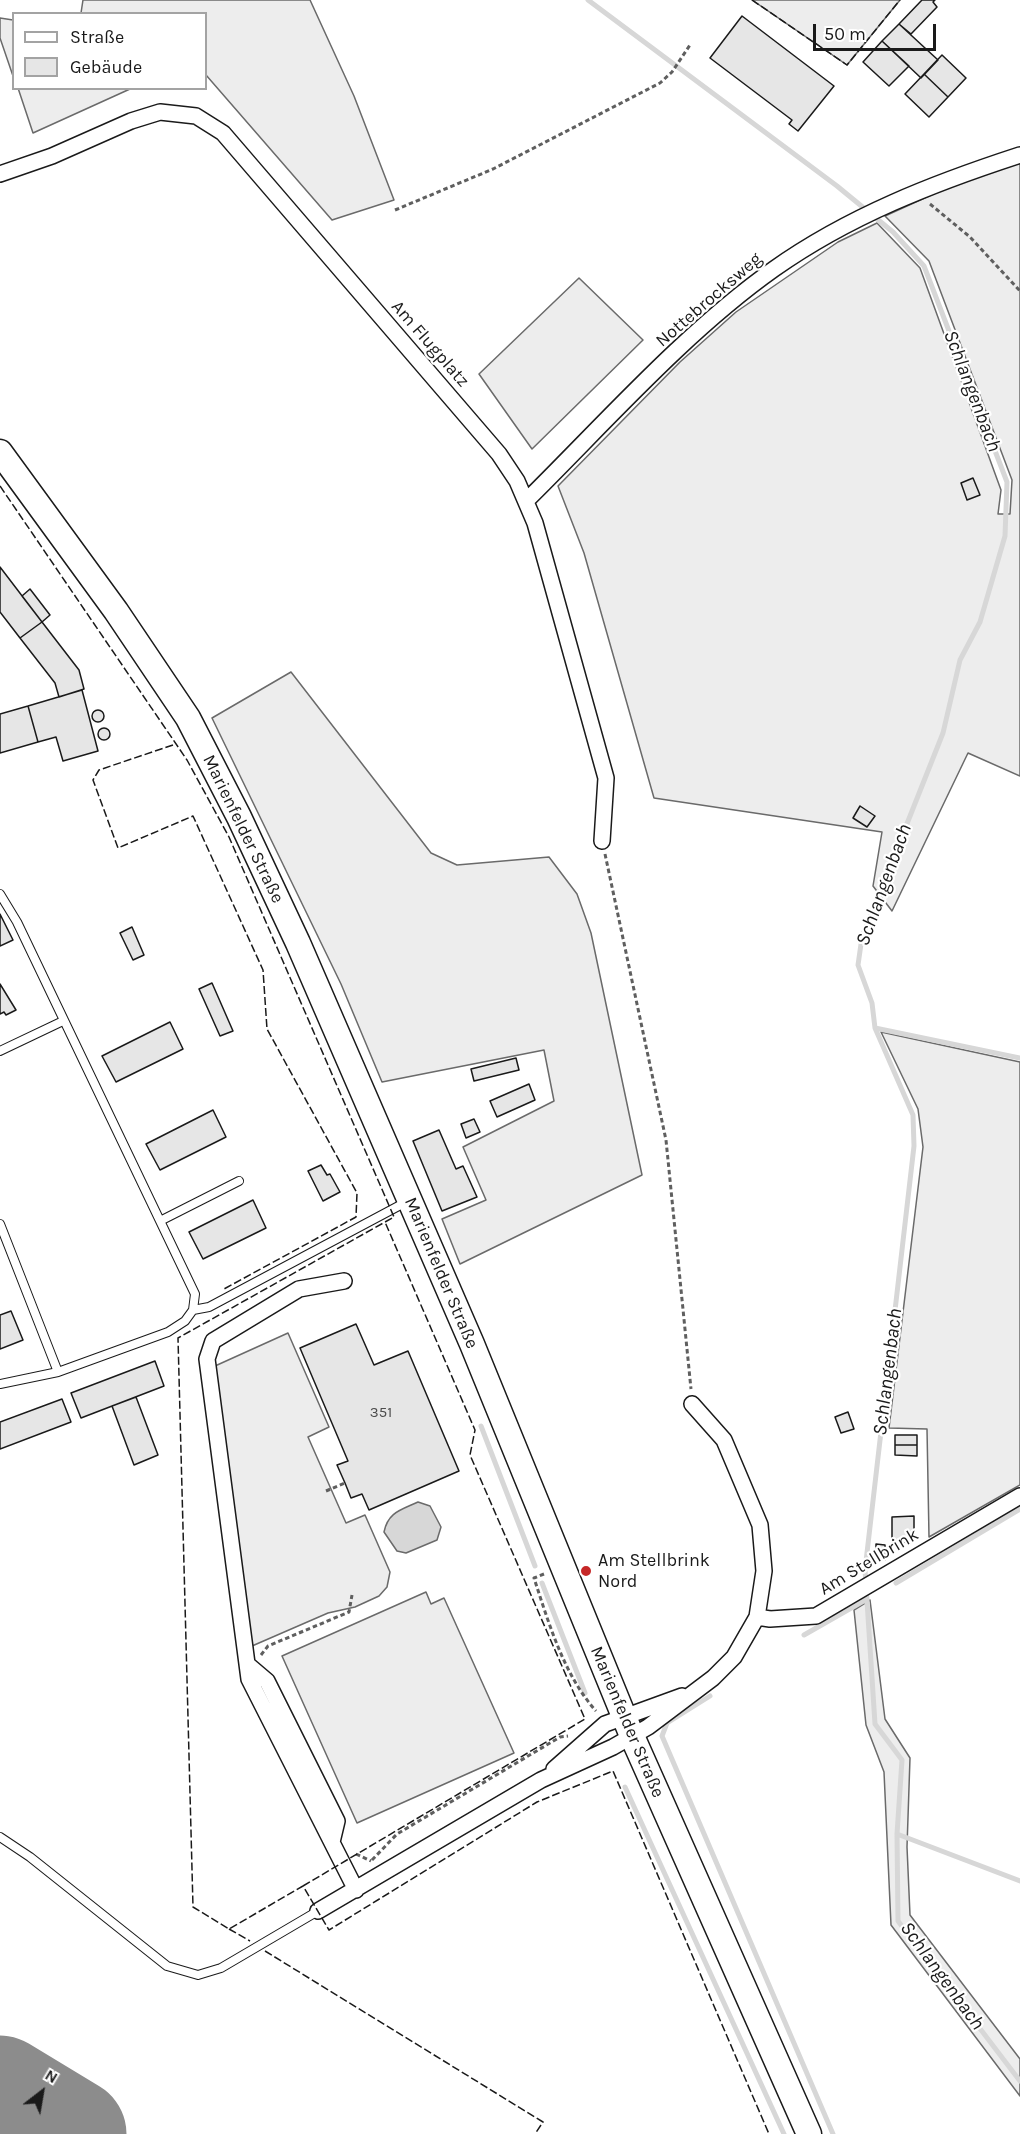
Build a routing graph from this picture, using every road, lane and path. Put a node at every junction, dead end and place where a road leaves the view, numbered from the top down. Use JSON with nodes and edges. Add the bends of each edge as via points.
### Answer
{"nodes":[{"id":1,"x":690,"y":45,"type":"dead end"},
{"id":2,"x":1020,"y":155,"type":"edge"},
{"id":3,"x":0,"y":174,"type":"edge"},
{"id":4,"x":920,"y":191,"type":"junction"},
{"id":5,"x":395,"y":210,"type":"dead end"},
{"id":6,"x":1020,"y":291,"type":"edge"},
{"id":7,"x":0,"y":452,"type":"edge"},
{"id":8,"x":526,"y":501,"type":"junction"},
{"id":9,"x":602,"y":841,"type":"joint"},
{"id":10,"x":0,"y":894,"type":"edge"},
{"id":11,"x":63,"y":1021,"type":"junction"},
{"id":12,"x":0,"y":1051,"type":"edge"},
{"id":13,"x":239,"y":1181,"type":"dead end"},
{"id":14,"x":409,"y":1200,"type":"junction"},
{"id":15,"x":160,"y":1221,"type":"junction"},
{"id":16,"x":0,"y":1224,"type":"edge"},
{"id":17,"x":344,"y":1281,"type":"dead end"},
{"id":18,"x":193,"y":1310,"type":"junction"},
{"id":19,"x":58,"y":1372,"type":"junction"},
{"id":20,"x":0,"y":1384,"type":"edge"},
{"id":21,"x":692,"y":1404,"type":"joint"},
{"id":22,"x":345,"y":1483,"type":"dead end"},
{"id":23,"x":327,"y":1491,"type":"dead end"},
{"id":24,"x":1020,"y":1496,"type":"edge"},
{"id":25,"x":563,"y":1566,"type":"junction"},
{"id":26,"x":352,"y":1595,"type":"dead end"},
{"id":27,"x":757,"y":1617,"type":"junction"},
{"id":28,"x":261,"y":1655,"type":"dead end"},
{"id":29,"x":690,"y":1693,"type":"junction"},
{"id":30,"x":599,"y":1704,"type":"dead end"},
{"id":31,"x":627,"y":1726,"type":"junction"},
{"id":32,"x":569,"y":1735,"type":"dead end"},
{"id":33,"x":541,"y":1780,"type":"junction"},
{"id":34,"x":0,"y":1837,"type":"edge"},
{"id":35,"x":349,"y":1846,"type":"dead end"},
{"id":36,"x":371,"y":1861,"type":"junction"},
{"id":37,"x":354,"y":1886,"type":"junction"},
{"id":38,"x":318,"y":1911,"type":"joint"},
{"id":39,"x":808,"y":2134,"type":"edge"}],
"edges":[{"from":1,"to":5,"type":"path","via":[[660,83],[493,169]]},
{"from":2,"to":4,"type":"street","name":"Nottebrocksweg"},
{"from":3,"to":8,"type":"street","name":"Am Flugplatz","via":[[160,112],[196,116],[223,133],[484,436],[511,472]]},
{"from":4,"to":6,"type":"path"},
{"from":4,"to":8,"type":"street","name":"Nottebrocksweg","via":[[883,206],[775,269],[728,304]]},
{"from":7,"to":14,"type":"main road","name":"Marienfelder Straße","via":[[188,718],[298,943]]},
{"from":8,"to":9,"type":"street","name":"Am Flugplatz","via":[[606,778]]},
{"from":9,"to":21,"type":"path","via":[[666,1140]]},
{"from":10,"to":11,"type":"lane"},
{"from":11,"to":12,"type":"lane"},
{"from":11,"to":15,"type":"lane"},
{"from":13,"to":15,"type":"lane"},
{"from":14,"to":18,"type":"lane","via":[[209,1307]]},
{"from":14,"to":25,"type":"main road","name":"Marienfelder Straße"},
{"from":15,"to":18,"type":"lane","via":[[195,1294]]},
{"from":16,"to":19,"type":"lane"},
{"from":17,"to":37,"type":"street","via":[[299,1289],[213,1341],[207,1359],[249,1679]]},
{"from":18,"to":19,"type":"lane","via":[[168,1332]]},
{"from":19,"to":20,"type":"lane"},
{"from":21,"to":27,"type":"street","via":[[724,1440],[760,1525],[764,1571]]},
{"from":22,"to":23,"type":"path"},
{"from":24,"to":27,"type":"street","name":"Am Stellbrink","via":[[816,1616]]},
{"from":25,"to":30,"type":"path","via":[[534,1578],[548,1622],[579,1692],[596,1712]]},
{"from":25,"to":31,"type":"main road","name":"Marienfelder Straße"},
{"from":26,"to":28,"type":"path","via":[[349,1612],[268,1646]]},
{"from":27,"to":29,"type":"street","via":[[734,1657]]},
{"from":29,"to":31,"type":"street"},
{"from":29,"to":31,"type":"street","via":[[648,1726]]},
{"from":31,"to":33,"type":"street","via":[[614,1747]]},
{"from":31,"to":33,"type":"street","via":[[605,1724]]},
{"from":31,"to":39,"type":"main road","name":"Marienfelder Straße"},
{"from":32,"to":36,"type":"path","via":[[397,1834]]},
{"from":33,"to":37,"type":"street"},
{"from":34,"to":38,"type":"lane","via":[[167,1966],[198,1976],[221,1968]]},
{"from":35,"to":36,"type":"path"},
{"from":36,"to":37,"type":"path"},
{"from":37,"to":38,"type":"street"}]}
